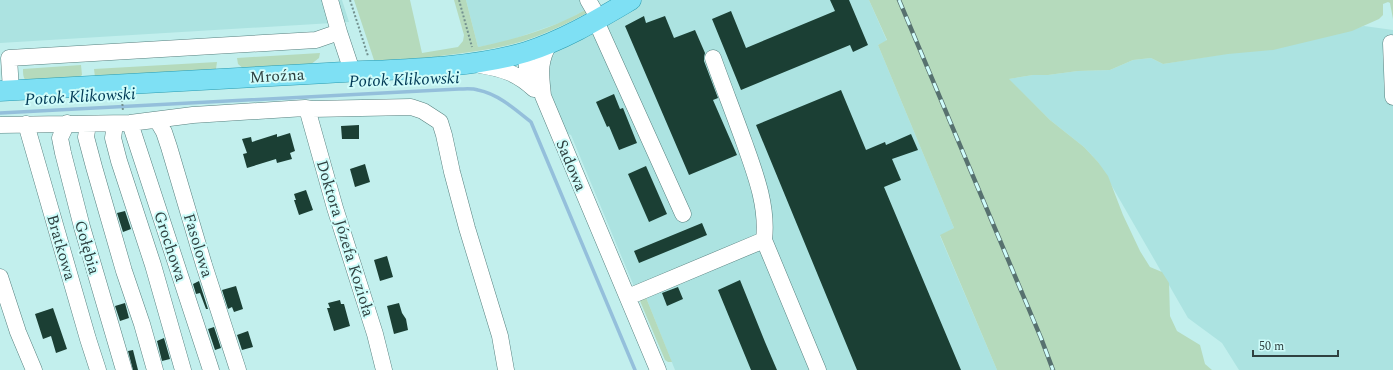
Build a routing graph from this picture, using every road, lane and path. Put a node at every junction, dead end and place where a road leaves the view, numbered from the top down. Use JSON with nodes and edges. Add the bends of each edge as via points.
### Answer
{"nodes":[{"id":1,"x":330,"y":0,"type":"edge"},
{"id":2,"x":350,"y":0,"type":"edge"},
{"id":3,"x":459,"y":0,"type":"edge"},
{"id":4,"x":588,"y":0,"type":"edge"},
{"id":5,"x":631,"y":0,"type":"edge"},
{"id":6,"x":597,"y":20,"type":"junction"},
{"id":7,"x":338,"y":32,"type":"junction"},
{"id":8,"x":550,"y":42,"type":"junction"},
{"id":9,"x":1391,"y":43,"type":"dead end"},
{"id":10,"x":527,"y":52,"type":"junction"},
{"id":11,"x":713,"y":58,"type":"dead end"},
{"id":12,"x":473,"y":63,"type":"junction"},
{"id":13,"x":540,"y":68,"type":"junction"},
{"id":14,"x":373,"y":70,"type":"junction"},
{"id":15,"x":352,"y":71,"type":"junction"},
{"id":16,"x":5,"y":90,"type":"edge"},
{"id":17,"x":538,"y":92,"type":"junction"},
{"id":18,"x":1393,"y":97,"type":"edge"},
{"id":19,"x":305,"y":108,"type":"junction"},
{"id":20,"x":157,"y":120,"type":"junction"},
{"id":21,"x":67,"y":123,"type":"junction"},
{"id":22,"x":26,"y":124,"type":"junction"},
{"id":23,"x":88,"y":124,"type":"junction"},
{"id":24,"x":122,"y":124,"type":"junction"},
{"id":25,"x":0,"y":125,"type":"edge"},
{"id":26,"x":683,"y":214,"type":"dead end"},
{"id":27,"x":764,"y":240,"type":"junction"},
{"id":28,"x":0,"y":277,"type":"edge"},
{"id":29,"x":628,"y":297,"type":"junction"},
{"id":30,"x":34,"y":370,"type":"edge"},
{"id":31,"x":98,"y":370,"type":"edge"},
{"id":32,"x":124,"y":370,"type":"edge"},
{"id":33,"x":155,"y":370,"type":"edge"},
{"id":34,"x":183,"y":370,"type":"edge"},
{"id":35,"x":211,"y":370,"type":"edge"},
{"id":36,"x":238,"y":370,"type":"edge"},
{"id":37,"x":384,"y":370,"type":"edge"},
{"id":38,"x":506,"y":370,"type":"edge"},
{"id":39,"x":658,"y":370,"type":"edge"},
{"id":40,"x":818,"y":370,"type":"edge"}],
"edges":[{"from":1,"to":7,"type":"street"},
{"from":2,"to":14,"type":"path"},
{"from":3,"to":12,"type":"path"},
{"from":4,"to":6,"type":"street"},
{"from":5,"to":6,"type":"main road"},
{"from":6,"to":8,"type":"main road"},
{"from":6,"to":26,"type":"street"},
{"from":7,"to":15,"type":"street"},
{"from":7,"to":16,"type":"street","via":[[316,40],[9,58]]},
{"from":8,"to":10,"type":"main road","name":"Mroźna"},
{"from":8,"to":13,"type":"street","name":"Sadowa"},
{"from":9,"to":18,"type":"street"},
{"from":10,"to":12,"type":"main road","name":"Mroźna"},
{"from":10,"to":13,"type":"street"},
{"from":10,"to":17,"type":"street","via":[[526,70]]},
{"from":11,"to":27,"type":"street","via":[[754,171],[762,202]]},
{"from":12,"to":14,"type":"main road","name":"Mroźna"},
{"from":12,"to":17,"type":"street","via":[[501,68],[515,74]]},
{"from":13,"to":17,"type":"street","name":"Sadowa"},
{"from":14,"to":15,"type":"main road","name":"Mroźna"},
{"from":15,"to":16,"type":"main road","name":"Mroźna"},
{"from":17,"to":29,"type":"street","name":"Sadowa"},
{"from":19,"to":20,"type":"street"},
{"from":19,"to":37,"type":"street","name":"Doktora Józefa Kozioła"},
{"from":19,"to":38,"type":"street","via":[[411,107],[424,111],[440,122],[467,228],[500,336]]},
{"from":20,"to":24,"type":"street"},
{"from":20,"to":36,"type":"street","name":"Fasolowa","via":[[169,147]]},
{"from":21,"to":22,"type":"street"},
{"from":21,"to":23,"type":"street"},
{"from":21,"to":32,"type":"street","name":"Gołębia","via":[[60,138],[63,153]]},
{"from":22,"to":25,"type":"street"},
{"from":22,"to":31,"type":"street","name":"Bratkowa"},
{"from":23,"to":24,"type":"street"},
{"from":23,"to":33,"type":"street","name":"Gołębia","via":[[86,137],[94,167]]},
{"from":24,"to":34,"type":"street","name":"Grochowa","via":[[113,138]]},
{"from":24,"to":35,"type":"street","name":"Grochowa"},
{"from":27,"to":29,"type":"street"},
{"from":27,"to":40,"type":"street"},
{"from":28,"to":30,"type":"street"},
{"from":29,"to":39,"type":"street","name":"Sadowa"}]}
